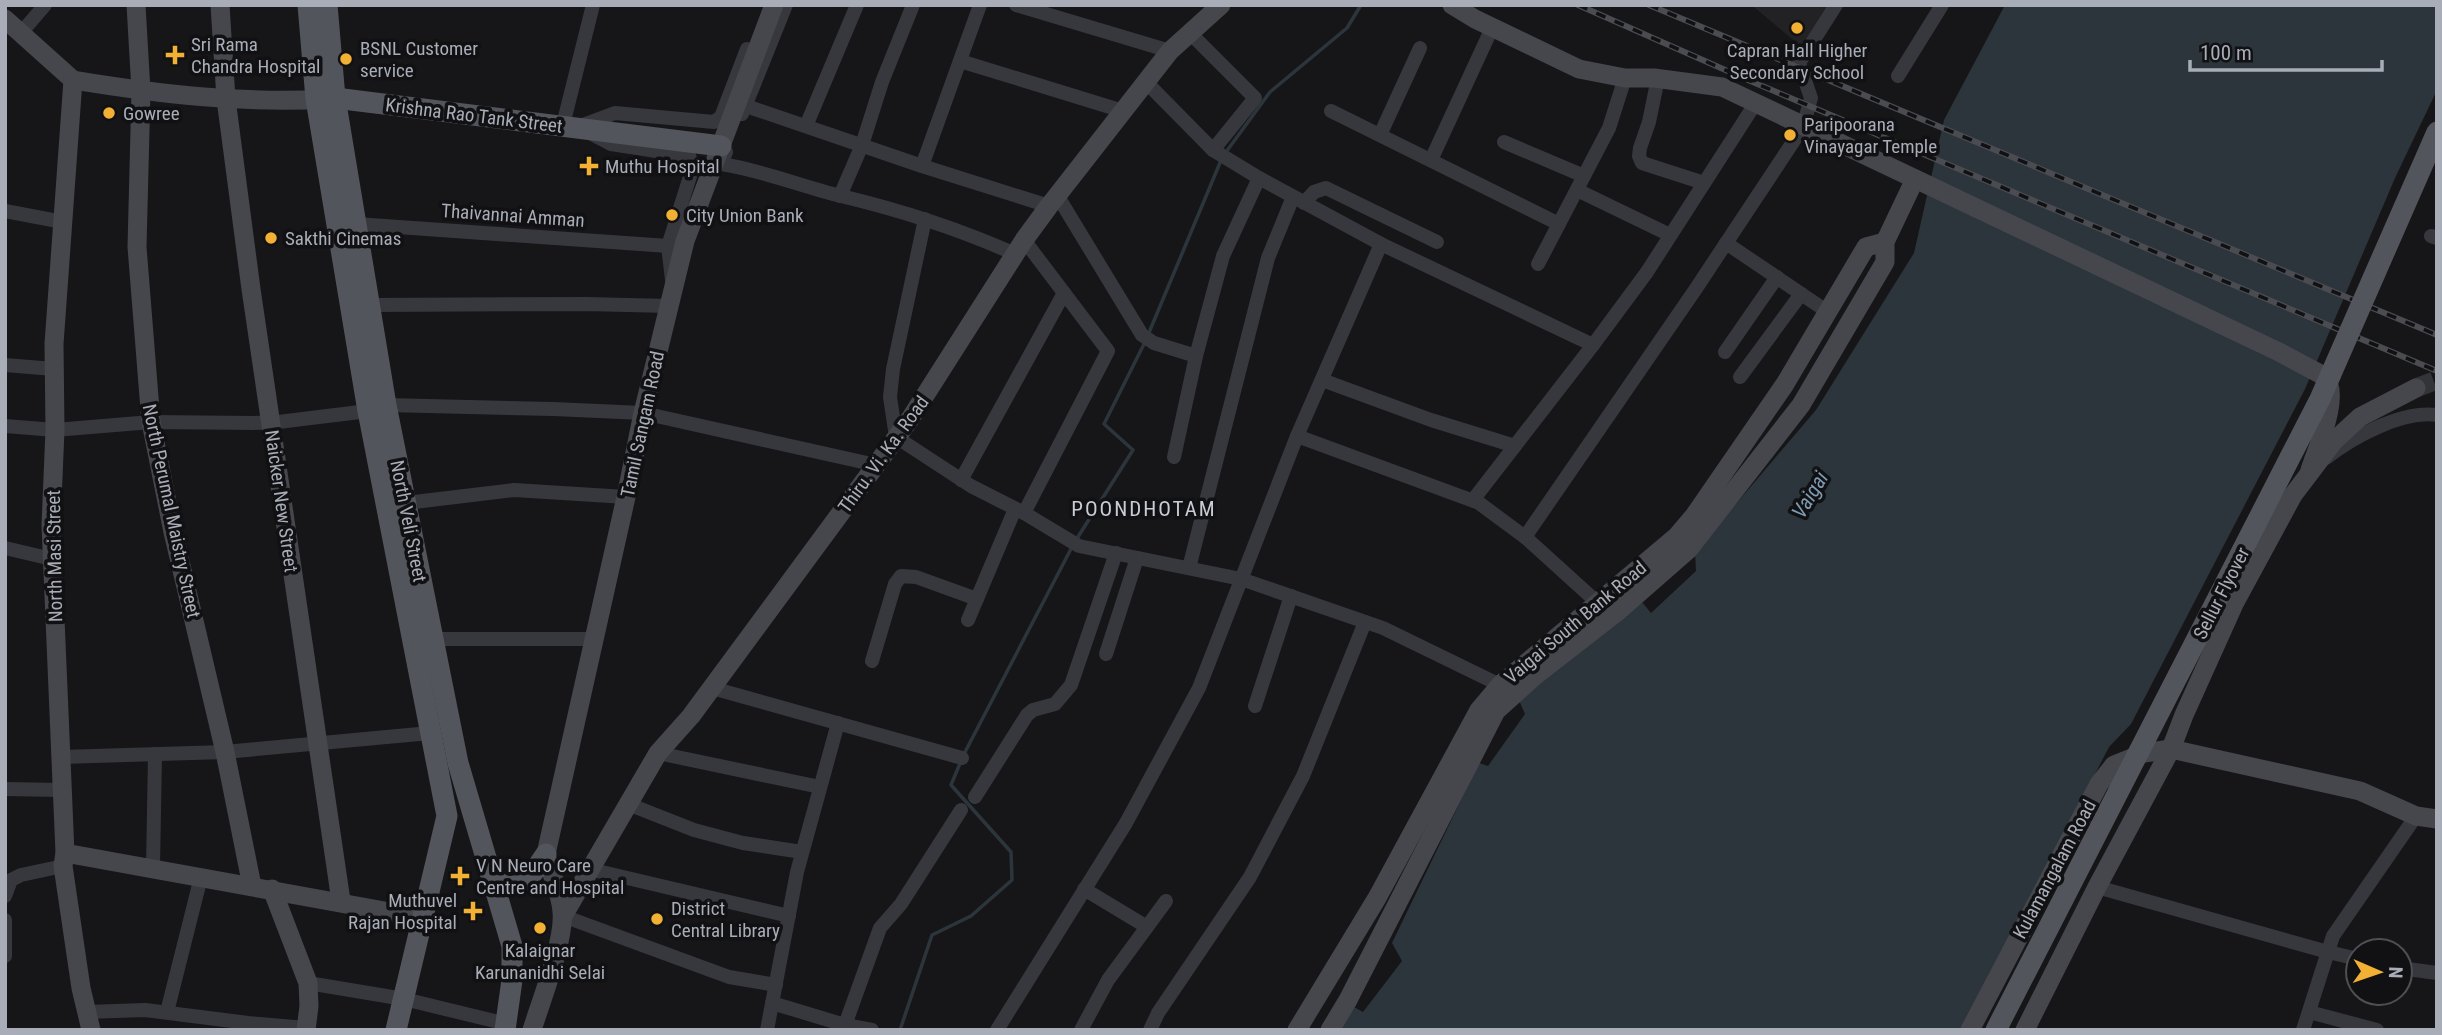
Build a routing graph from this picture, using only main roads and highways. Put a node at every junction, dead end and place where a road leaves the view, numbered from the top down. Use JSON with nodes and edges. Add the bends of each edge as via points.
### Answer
{"nodes":[{"id":1,"x":308,"y":5,"type":"edge"},
{"id":2,"x":327,"y":5,"type":"edge"},
{"id":3,"x":325,"y":99,"type":"junction"},
{"id":4,"x":2432,"y":140,"type":"edge"},
{"id":5,"x":721,"y":155,"type":"road end"},
{"id":6,"x":377,"y":408,"type":"junction"},
{"id":7,"x":447,"y":816,"type":"junction"},
{"id":8,"x":474,"y":821,"type":"junction"},
{"id":9,"x":546,"y":854,"type":"road end"},
{"id":10,"x":491,"y":876,"type":"junction"},
{"id":11,"x":506,"y":1027,"type":"edge"},
{"id":12,"x":396,"y":1030,"type":"edge"},
{"id":13,"x":1996,"y":1030,"type":"edge"}],
"edges":[{"from":1,"to":3,"type":"main road","name":"North Veli Street"},
{"from":2,"to":3,"type":"main road","name":"North Veli Street"},
{"from":3,"to":5,"type":"main road","name":"Krishna Rao Tank Street","via":[[612,131]]},
{"from":3,"to":6,"type":"main road","name":"North Veli Street"},
{"from":3,"to":6,"type":"main road","name":"North Veli Street","via":[[356,223],[369,305]]},
{"from":4,"to":13,"type":"main road","name":"Sellur Flyover","bridge":true,"via":[[2320,399]]},
{"from":6,"to":7,"type":"main road","name":"North Veli Street"},
{"from":6,"to":8,"type":"main road","name":"North Veli Street","via":[[406,503],[458,763]]},
{"from":7,"to":8,"type":"main road","via":[[463,815]]},
{"from":7,"to":12,"type":"main road"},
{"from":8,"to":10,"type":"main road","name":"North Veli Street"},
{"from":9,"to":10,"type":"main road","via":[[522,883],[498,884]]},
{"from":10,"to":11,"type":"main road","name":"North Veli Street","via":[[512,946]]}]}
